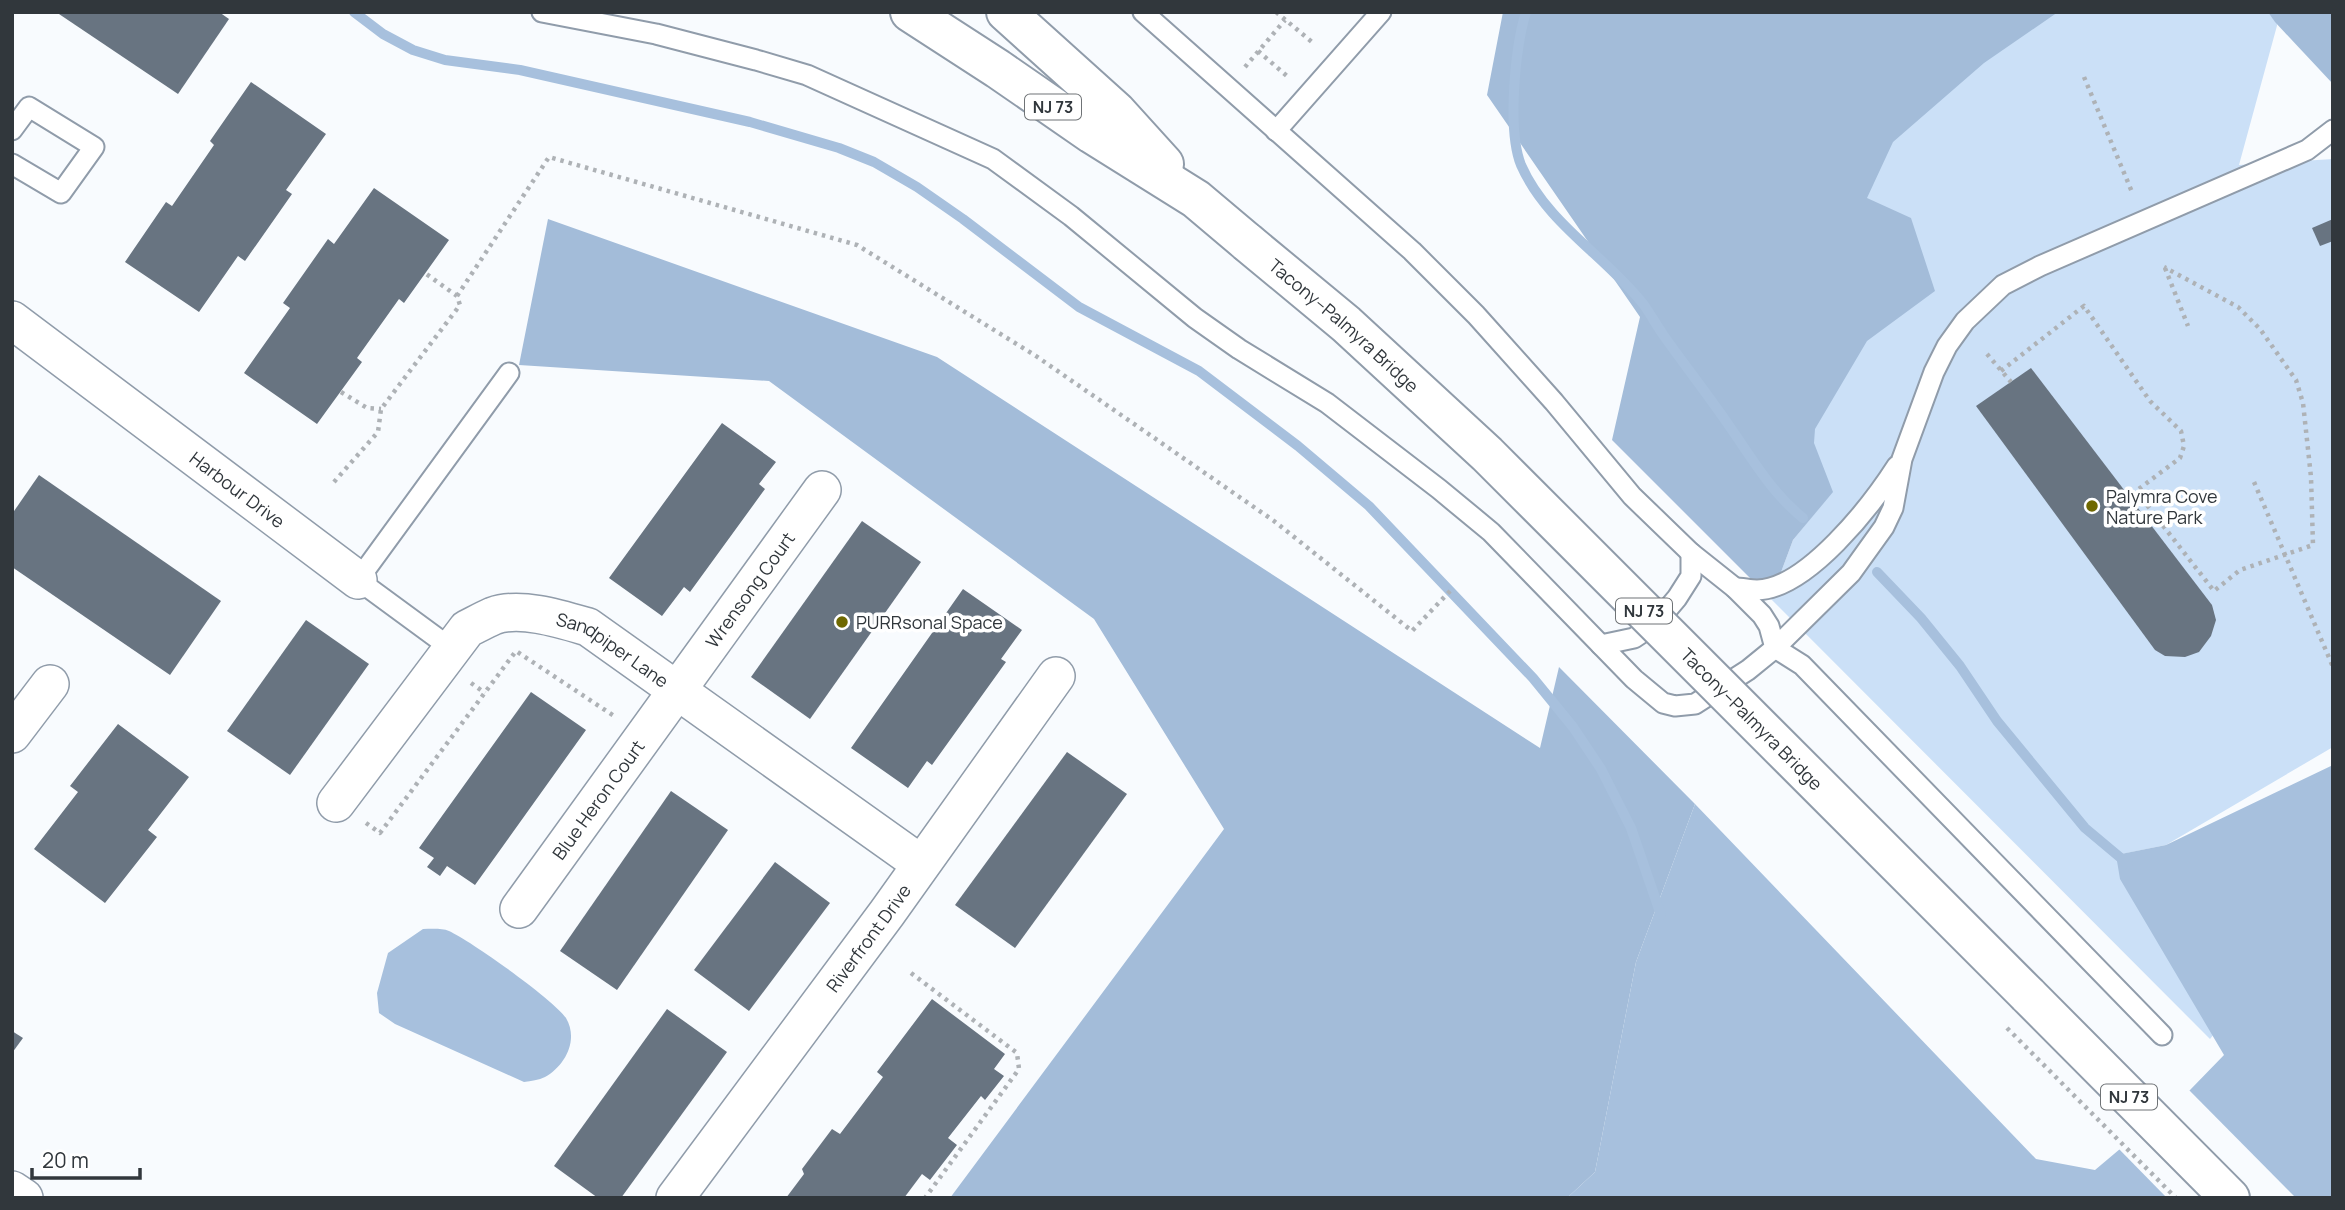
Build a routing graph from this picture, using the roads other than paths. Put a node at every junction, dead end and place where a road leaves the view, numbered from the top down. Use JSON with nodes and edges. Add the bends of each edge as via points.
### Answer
{"nodes":[{"id":1,"x":542,"y":12,"type":"edge"},
{"id":2,"x":910,"y":12,"type":"edge"},
{"id":3,"x":1006,"y":12,"type":"edge"},
{"id":4,"x":1143,"y":12,"type":"edge"},
{"id":5,"x":1381,"y":12,"type":"edge"},
{"id":6,"x":12,"y":130,"type":"edge"},
{"id":7,"x":2333,"y":130,"type":"edge"},
{"id":8,"x":1276,"y":131,"type":"junction"},
{"id":9,"x":12,"y":164,"type":"edge"},
{"id":10,"x":1196,"y":200,"type":"junction"},
{"id":11,"x":16,"y":330,"type":"edge"},
{"id":12,"x":509,"y":373,"type":"dead end"},
{"id":13,"x":1902,"y":459,"type":"junction"},
{"id":14,"x":822,"y":490,"type":"dead end"},
{"id":15,"x":1692,"y":553,"type":"junction"},
{"id":16,"x":359,"y":580,"type":"junction"},
{"id":17,"x":1735,"y":588,"type":"junction"},
{"id":18,"x":1601,"y":646,"type":"junction"},
{"id":19,"x":1775,"y":648,"type":"junction"},
{"id":20,"x":452,"y":649,"type":"junction"},
{"id":21,"x":1056,"y":676,"type":"dead end"},
{"id":22,"x":50,"y":684,"type":"dead end"},
{"id":23,"x":678,"y":692,"type":"junction"},
{"id":24,"x":12,"y":734,"type":"edge"},
{"id":25,"x":336,"y":803,"type":"road end"},
{"id":26,"x":921,"y":864,"type":"junction"},
{"id":27,"x":519,"y":909,"type":"dead end"},
{"id":28,"x":2162,"y":1035,"type":"dead end"},
{"id":29,"x":12,"y":1190,"type":"edge"},
{"id":30,"x":24,"y":1198,"type":"edge"},
{"id":31,"x":675,"y":1198,"type":"edge"},
{"id":32,"x":2231,"y":1198,"type":"edge"}],
"edges":[{"from":1,"to":18,"type":"lane","via":[[656,34],[807,75],[993,159],[1195,318],[1327,403],[1439,489],[1491,532]]},
{"from":2,"to":10,"type":"highway","name":"Tacony–Palmyra Bridge","number":"NJ 73"},
{"from":3,"to":10,"type":"highway","name":"Tacony–Palmyra Bridge","number":"NJ 73","via":[[1116,111]]},
{"from":4,"to":8,"type":"lane"},
{"from":5,"to":8,"type":"lane"},
{"from":6,"to":9,"type":"lane","via":[[29,107],[94,147],[61,193]]},
{"from":7,"to":13,"type":"lane","via":[[2307,150],[2003,285],[1965,321],[1947,346]]},
{"from":8,"to":15,"type":"lane","via":[[1461,300],[1632,496]]},
{"from":10,"to":32,"type":"highway","name":"Tacony–Palmyra Bridge","number":"NJ 73","bridge":true,"via":[[1346,324],[1487,454]]},
{"from":11,"to":16,"type":"street","name":"Harbour Drive"},
{"from":12,"to":16,"type":"lane"},
{"from":13,"to":17,"type":"lane","via":[[1861,516],[1800,573],[1758,590]]},
{"from":13,"to":19,"type":"lane","via":[[1893,508],[1884,527],[1851,573]]},
{"from":14,"to":23,"type":"street","name":"Wrensong Court"},
{"from":15,"to":17,"type":"lane"},
{"from":15,"to":18,"type":"lane","via":[[1691,576],[1655,624],[1634,638]]},
{"from":16,"to":20,"type":"lane","name":"Harbour Drive"},
{"from":17,"to":19,"type":"lane","via":[[1762,615]]},
{"from":18,"to":19,"type":"lane","via":[[1653,696],[1675,706],[1695,704]]},
{"from":19,"to":28,"type":"lane","via":[[1802,665]]},
{"from":20,"to":23,"type":"street","name":"Sandpiper Lane","via":[[467,629],[495,615],[528,613],[557,618],[588,627]]},
{"from":20,"to":25,"type":"street","name":"Sandpiper Lane"},
{"from":21,"to":26,"type":"street","name":"Riverfront Drive"},
{"from":22,"to":24,"type":"street"},
{"from":23,"to":26,"type":"street","name":"Sandpiper Lane"},
{"from":23,"to":27,"type":"street","name":"Blue Heron Court"},
{"from":26,"to":31,"type":"street","name":"Riverfront Drive"},
{"from":29,"to":30,"type":"street"}]}
